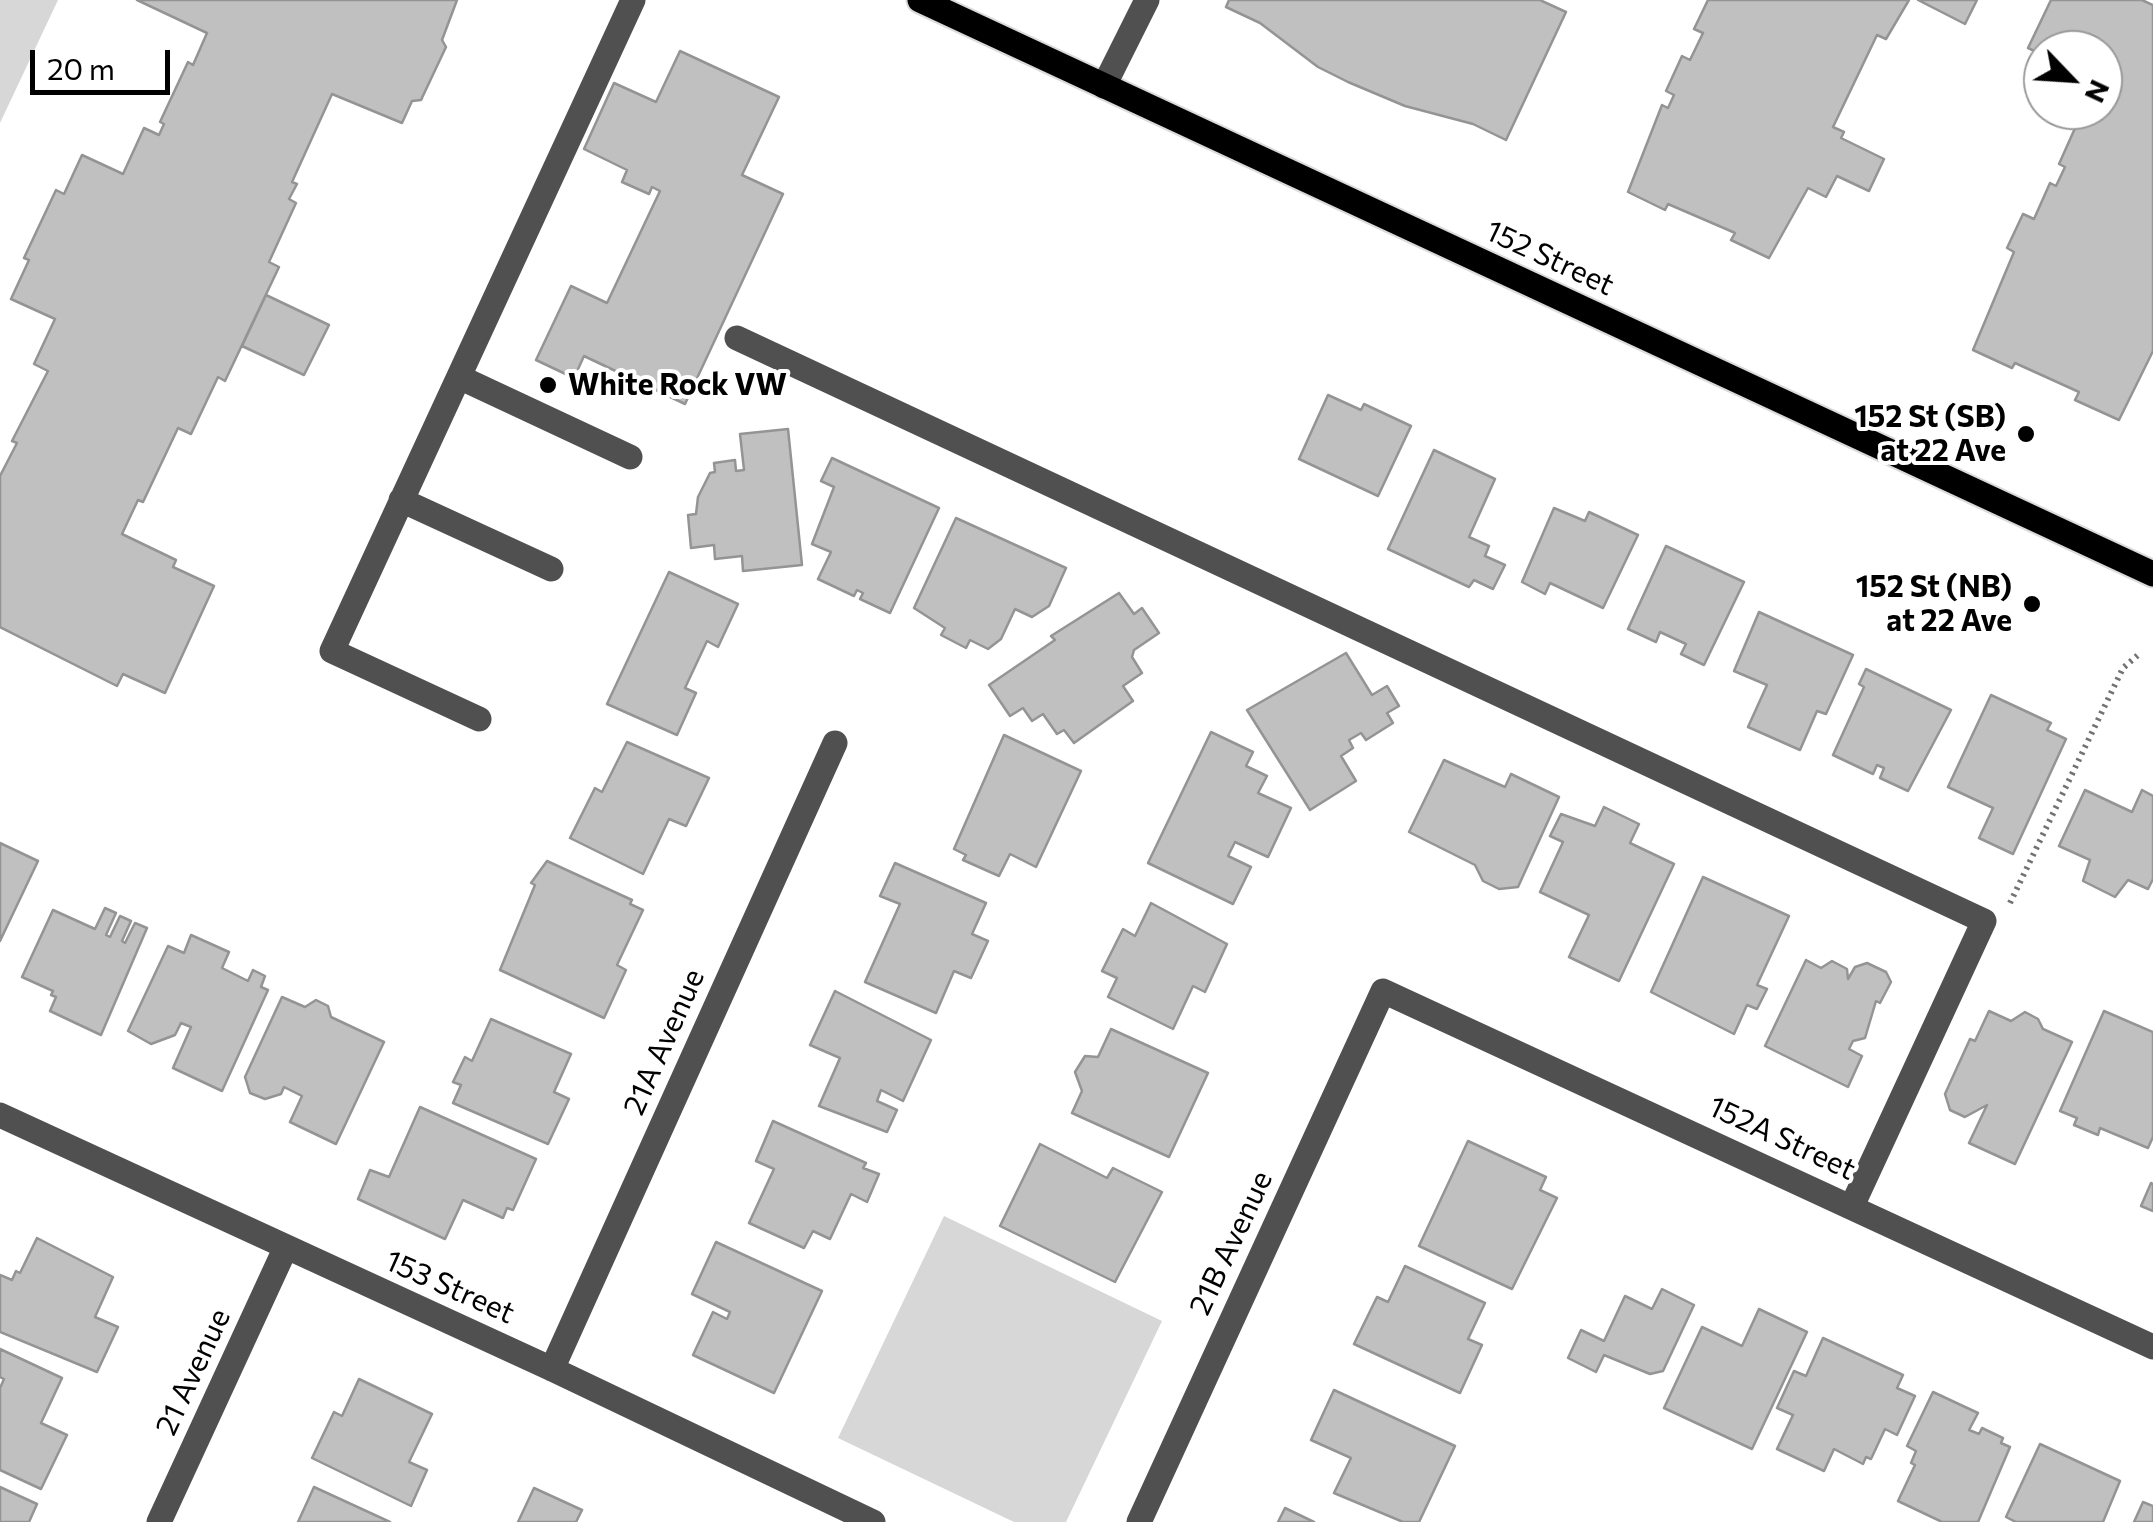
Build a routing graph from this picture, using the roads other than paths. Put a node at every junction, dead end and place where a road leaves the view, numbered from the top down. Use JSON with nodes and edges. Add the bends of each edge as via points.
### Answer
{"nodes":[{"id":1,"x":633,"y":0,"type":"edge"},
{"id":2,"x":920,"y":0,"type":"edge"},
{"id":3,"x":1147,"y":0,"type":"edge"},
{"id":4,"x":1104,"y":86,"type":"junction"},
{"id":5,"x":738,"y":338,"type":"dead end"},
{"id":6,"x":458,"y":377,"type":"junction"},
{"id":7,"x":630,"y":458,"type":"dead end"},
{"id":8,"x":401,"y":500,"type":"junction"},
{"id":9,"x":551,"y":569,"type":"dead end"},
{"id":10,"x":2153,"y":574,"type":"edge"},
{"id":11,"x":480,"y":718,"type":"dead end"},
{"id":12,"x":835,"y":743,"type":"dead end"},
{"id":13,"x":1383,"y":991,"type":"joint"},
{"id":14,"x":0,"y":1115,"type":"edge"},
{"id":15,"x":1852,"y":1206,"type":"junction"},
{"id":16,"x":285,"y":1249,"type":"junction"},
{"id":17,"x":2153,"y":1347,"type":"edge"},
{"id":18,"x":552,"y":1368,"type":"junction"},
{"id":19,"x":159,"y":1522,"type":"edge"},
{"id":20,"x":872,"y":1522,"type":"edge"},
{"id":21,"x":1139,"y":1522,"type":"edge"}],
"edges":[{"from":1,"to":6,"type":"street"},
{"from":2,"to":4,"type":"main road","name":"152 Street"},
{"from":3,"to":4,"type":"street"},
{"from":4,"to":10,"type":"main road","name":"152 Street"},
{"from":5,"to":15,"type":"street","via":[[1984,921]]},
{"from":6,"to":7,"type":"street"},
{"from":6,"to":8,"type":"street"},
{"from":8,"to":9,"type":"street"},
{"from":8,"to":11,"type":"street","via":[[332,651]]},
{"from":12,"to":18,"type":"street","name":"21A Avenue"},
{"from":13,"to":15,"type":"street","name":"152A Street"},
{"from":13,"to":21,"type":"street","name":"21B Avenue"},
{"from":14,"to":16,"type":"street","name":"153 Street"},
{"from":15,"to":17,"type":"street","name":"152A Street"},
{"from":16,"to":18,"type":"street","name":"153 Street"},
{"from":16,"to":19,"type":"street","name":"21 Avenue"},
{"from":18,"to":20,"type":"street","name":"153 Street"}]}
